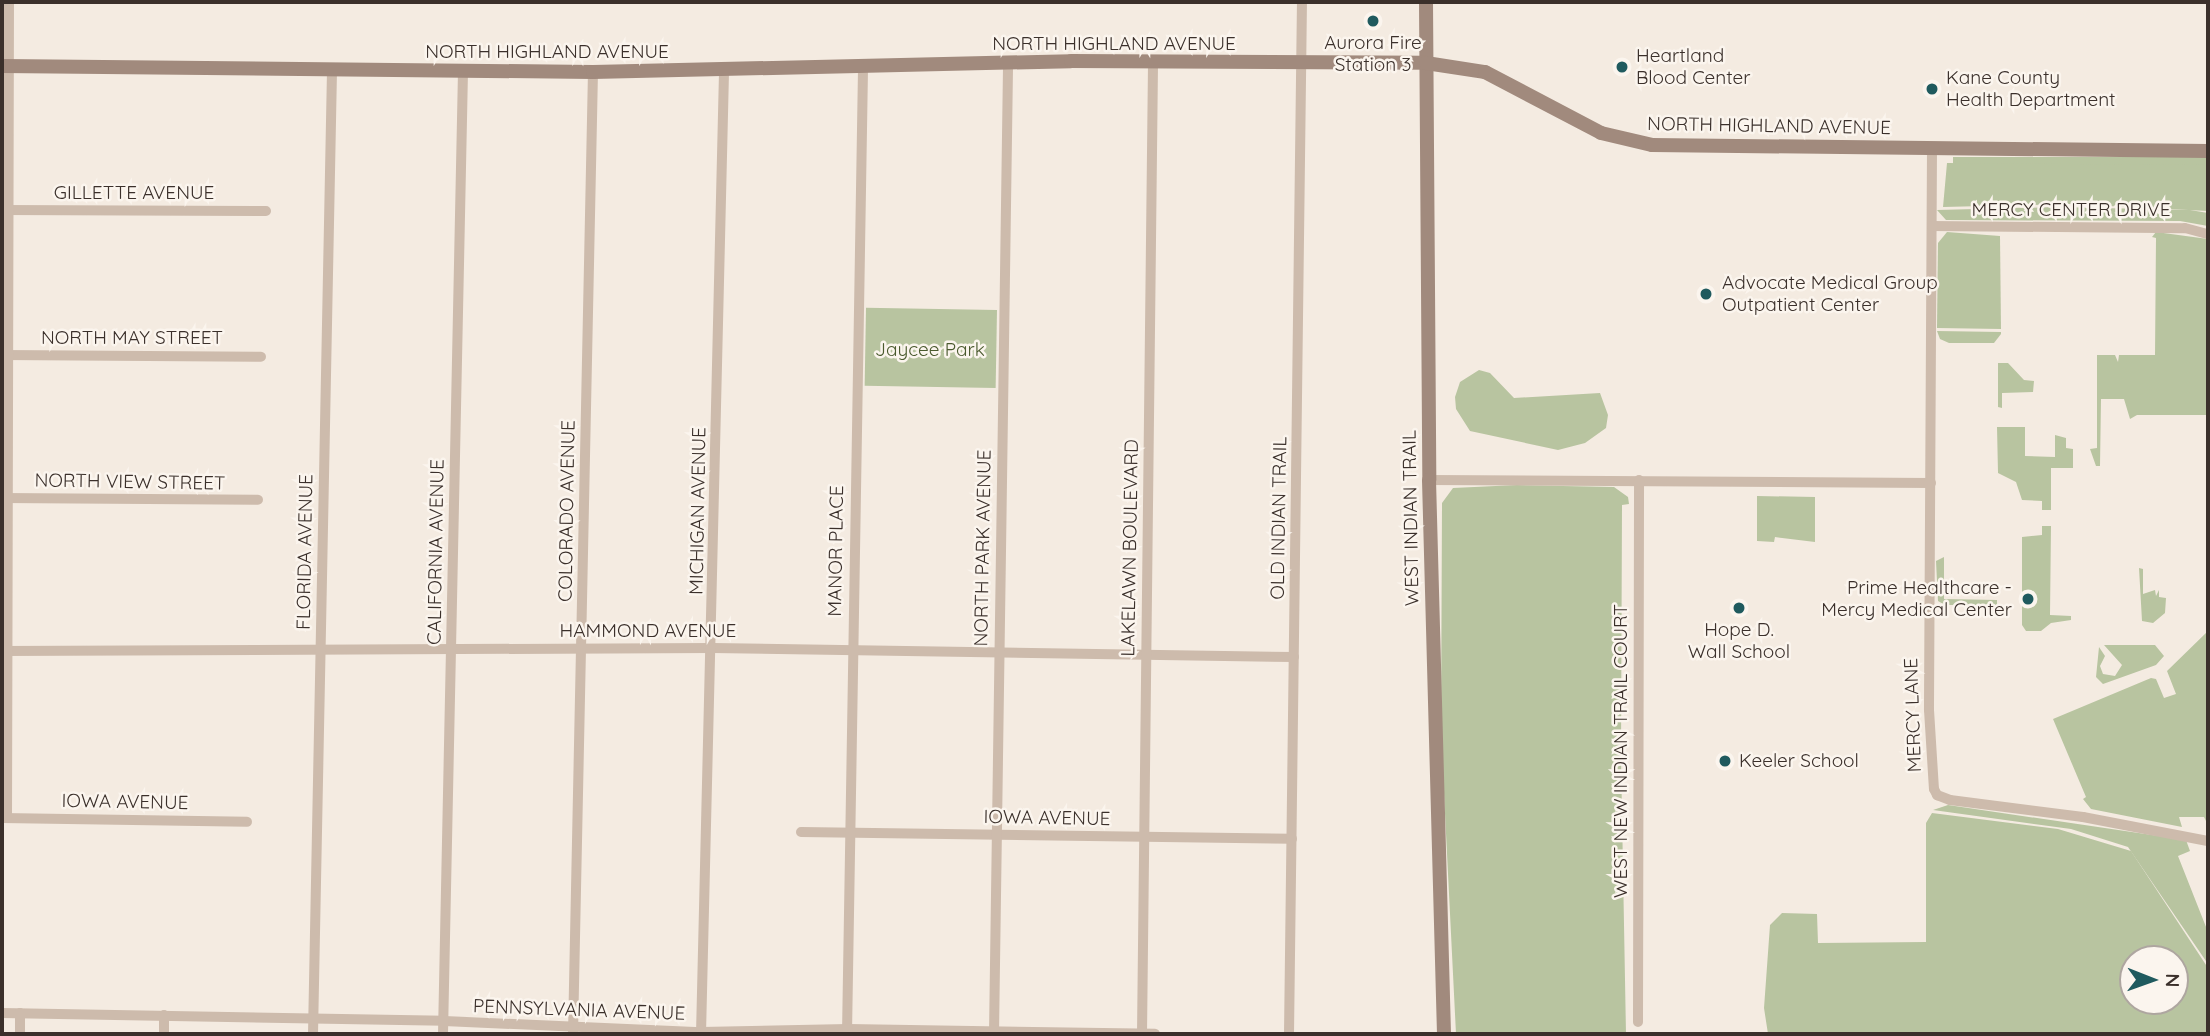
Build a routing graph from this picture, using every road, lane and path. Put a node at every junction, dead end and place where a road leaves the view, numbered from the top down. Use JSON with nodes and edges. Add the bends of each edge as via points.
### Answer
{"nodes":[{"id":1,"x":9,"y":2,"type":"edge"},
{"id":2,"x":1302,"y":2,"type":"edge"},
{"id":3,"x":1426,"y":2,"type":"edge"},
{"id":4,"x":1153,"y":61,"type":"junction"},
{"id":5,"x":1008,"y":62,"type":"junction"},
{"id":6,"x":1426,"y":63,"type":"junction"},
{"id":7,"x":1302,"y":64,"type":"junction"},
{"id":8,"x":5,"y":66,"type":"edge"},
{"id":9,"x":332,"y":69,"type":"junction"},
{"id":10,"x":863,"y":69,"type":"junction"},
{"id":11,"x":463,"y":70,"type":"junction"},
{"id":12,"x":593,"y":72,"type":"junction"},
{"id":13,"x":724,"y":72,"type":"junction"},
{"id":14,"x":1932,"y":149,"type":"junction"},
{"id":15,"x":2208,"y":151,"type":"edge"},
{"id":16,"x":5,"y":210,"type":"edge"},
{"id":17,"x":266,"y":211,"type":"dead end"},
{"id":18,"x":1932,"y":226,"type":"junction"},
{"id":19,"x":2208,"y":234,"type":"edge"},
{"id":20,"x":5,"y":355,"type":"edge"},
{"id":21,"x":261,"y":357,"type":"dead end"},
{"id":22,"x":1429,"y":480,"type":"junction"},
{"id":23,"x":1639,"y":480,"type":"junction"},
{"id":24,"x":1930,"y":483,"type":"junction"},
{"id":25,"x":5,"y":498,"type":"edge"},
{"id":26,"x":258,"y":500,"type":"dead end"},
{"id":27,"x":713,"y":648,"type":"junction"},
{"id":28,"x":582,"y":649,"type":"junction"},
{"id":29,"x":852,"y":649,"type":"junction"},
{"id":30,"x":452,"y":650,"type":"junction"},
{"id":31,"x":5,"y":651,"type":"edge"},
{"id":32,"x":321,"y":652,"type":"junction"},
{"id":33,"x":999,"y":652,"type":"junction"},
{"id":34,"x":1146,"y":654,"type":"junction"},
{"id":35,"x":1294,"y":657,"type":"junction"},
{"id":36,"x":4,"y":818,"type":"edge"},
{"id":37,"x":247,"y":822,"type":"dead end"},
{"id":38,"x":801,"y":832,"type":"dead end"},
{"id":39,"x":851,"y":833,"type":"junction"},
{"id":40,"x":996,"y":835,"type":"junction"},
{"id":41,"x":1144,"y":837,"type":"junction"},
{"id":42,"x":1292,"y":839,"type":"junction"},
{"id":43,"x":2208,"y":841,"type":"edge"},
{"id":44,"x":2,"y":1013,"type":"edge"},
{"id":45,"x":20,"y":1013,"type":"junction"},
{"id":46,"x":164,"y":1015,"type":"junction"},
{"id":47,"x":313,"y":1019,"type":"junction"},
{"id":48,"x":444,"y":1021,"type":"junction"},
{"id":49,"x":1638,"y":1022,"type":"dead end"},
{"id":50,"x":574,"y":1032,"type":"edge"},
{"id":51,"x":847,"y":1032,"type":"edge"},
{"id":52,"x":701,"y":1033,"type":"edge"},
{"id":53,"x":994,"y":1033,"type":"edge"},
{"id":54,"x":20,"y":1034,"type":"edge"},
{"id":55,"x":164,"y":1034,"type":"edge"},
{"id":56,"x":313,"y":1034,"type":"edge"},
{"id":57,"x":443,"y":1034,"type":"edge"},
{"id":58,"x":1142,"y":1034,"type":"edge"},
{"id":59,"x":1155,"y":1034,"type":"edge"},
{"id":60,"x":1289,"y":1034,"type":"edge"},
{"id":61,"x":1444,"y":1034,"type":"edge"}],
"edges":[{"from":1,"to":8,"type":"street"},
{"from":2,"to":7,"type":"street","name":"OLD INDIAN TRAIL"},
{"from":3,"to":6,"type":"street","name":"WEST INDIAN TRAIL"},
{"from":4,"to":5,"type":"street","name":"NORTH HIGHLAND AVENUE"},
{"from":4,"to":7,"type":"street","name":"NORTH HIGHLAND AVENUE"},
{"from":4,"to":34,"type":"street","name":"LAKELAWN BOULEVARD"},
{"from":5,"to":10,"type":"street","name":"NORTH HIGHLAND AVENUE"},
{"from":5,"to":33,"type":"street","name":"NORTH PARK AVENUE"},
{"from":6,"to":7,"type":"street","name":"NORTH HIGHLAND AVENUE"},
{"from":6,"to":14,"type":"street","name":"NORTH HIGHLAND AVENUE","via":[[1485,72],[1601,134],[1652,145]]},
{"from":6,"to":22,"type":"street","name":"WEST INDIAN TRAIL"},
{"from":7,"to":35,"type":"street","name":"OLD INDIAN TRAIL"},
{"from":8,"to":9,"type":"street","name":"NORTH HIGHLAND AVENUE"},
{"from":8,"to":16,"type":"street"},
{"from":9,"to":11,"type":"street","name":"NORTH HIGHLAND AVENUE"},
{"from":9,"to":32,"type":"street","name":"FLORIDA AVENUE"},
{"from":10,"to":13,"type":"street","name":"NORTH HIGHLAND AVENUE"},
{"from":10,"to":29,"type":"street","name":"MANOR PLACE"},
{"from":11,"to":12,"type":"street","name":"NORTH HIGHLAND AVENUE"},
{"from":11,"to":30,"type":"street","name":"CALIFORNIA AVENUE"},
{"from":12,"to":13,"type":"street","name":"NORTH HIGHLAND AVENUE"},
{"from":12,"to":28,"type":"street","name":"COLORADO AVENUE"},
{"from":13,"to":27,"type":"street","name":"MICHIGAN AVENUE"},
{"from":14,"to":15,"type":"street","name":"NORTH HIGHLAND AVENUE"},
{"from":14,"to":18,"type":"street","name":"MERCY LANE"},
{"from":16,"to":17,"type":"street","name":"GILLETTE AVENUE"},
{"from":16,"to":20,"type":"street"},
{"from":18,"to":19,"type":"street","name":"MERCY CENTER DRIVE","via":[[2185,228]]},
{"from":18,"to":24,"type":"street","name":"MERCY LANE"},
{"from":20,"to":21,"type":"street","name":"NORTH MAY STREET"},
{"from":20,"to":25,"type":"street"},
{"from":22,"to":23,"type":"street"},
{"from":22,"to":61,"type":"street","name":"WEST INDIAN TRAIL"},
{"from":23,"to":24,"type":"street"},
{"from":23,"to":49,"type":"street","name":"WEST NEW INDIAN TRAIL COURT"},
{"from":24,"to":43,"type":"street","name":"MERCY LANE","via":[[1929,710],[1937,795]]},
{"from":25,"to":26,"type":"street","name":"NORTH VIEW STREET"},
{"from":25,"to":31,"type":"street"},
{"from":27,"to":28,"type":"street","name":"HAMMOND AVENUE"},
{"from":27,"to":29,"type":"street","name":"HAMMOND AVENUE"},
{"from":27,"to":52,"type":"street","name":"MICHIGAN AVENUE"},
{"from":28,"to":30,"type":"street","name":"HAMMOND AVENUE"},
{"from":28,"to":50,"type":"street","name":"COLORADO AVENUE"},
{"from":29,"to":33,"type":"street","name":"HAMMOND AVENUE"},
{"from":29,"to":39,"type":"street","name":"MANOR PLACE"},
{"from":30,"to":32,"type":"street","name":"HAMMOND AVENUE"},
{"from":30,"to":48,"type":"street","name":"CALIFORNIA AVENUE"},
{"from":31,"to":32,"type":"street","name":"HAMMOND AVENUE"},
{"from":31,"to":36,"type":"street"},
{"from":32,"to":47,"type":"street","name":"FLORIDA AVENUE"},
{"from":33,"to":34,"type":"street","name":"HAMMOND AVENUE"},
{"from":33,"to":40,"type":"street","name":"NORTH PARK AVENUE"},
{"from":34,"to":35,"type":"street","name":"HAMMOND AVENUE"},
{"from":34,"to":41,"type":"street","name":"LAKELAWN BOULEVARD"},
{"from":35,"to":42,"type":"street","name":"OLD INDIAN TRAIL"},
{"from":36,"to":37,"type":"street","name":"IOWA AVENUE"},
{"from":38,"to":39,"type":"street","name":"IOWA AVENUE"},
{"from":39,"to":40,"type":"street","name":"IOWA AVENUE"},
{"from":39,"to":51,"type":"street","name":"MANOR PLACE"},
{"from":40,"to":41,"type":"street","name":"IOWA AVENUE"},
{"from":40,"to":53,"type":"street","name":"NORTH PARK AVENUE"},
{"from":41,"to":42,"type":"street","name":"IOWA AVENUE"},
{"from":41,"to":58,"type":"street","name":"LAKELAWN BOULEVARD"},
{"from":42,"to":60,"type":"street","name":"OLD INDIAN TRAIL"},
{"from":44,"to":45,"type":"street","name":"PENNSYLVANIA AVENUE"},
{"from":45,"to":46,"type":"street","name":"PENNSYLVANIA AVENUE"},
{"from":45,"to":54,"type":"street"},
{"from":46,"to":47,"type":"street","name":"PENNSYLVANIA AVENUE"},
{"from":46,"to":55,"type":"street"},
{"from":47,"to":48,"type":"street","name":"PENNSYLVANIA AVENUE"},
{"from":47,"to":56,"type":"street","name":"FLORIDA AVENUE"},
{"from":48,"to":50,"type":"street","name":"PENNSYLVANIA AVENUE"},
{"from":48,"to":57,"type":"street","name":"CALIFORNIA AVENUE"},
{"from":50,"to":52,"type":"street","name":"PENNSYLVANIA AVENUE"},
{"from":51,"to":52,"type":"street","name":"PENNSYLVANIA AVENUE"},
{"from":51,"to":53,"type":"street","name":"PENNSYLVANIA AVENUE"},
{"from":53,"to":58,"type":"street","name":"PENNSYLVANIA AVENUE"},
{"from":58,"to":59,"type":"street","name":"PENNSYLVANIA AVENUE"}]}
